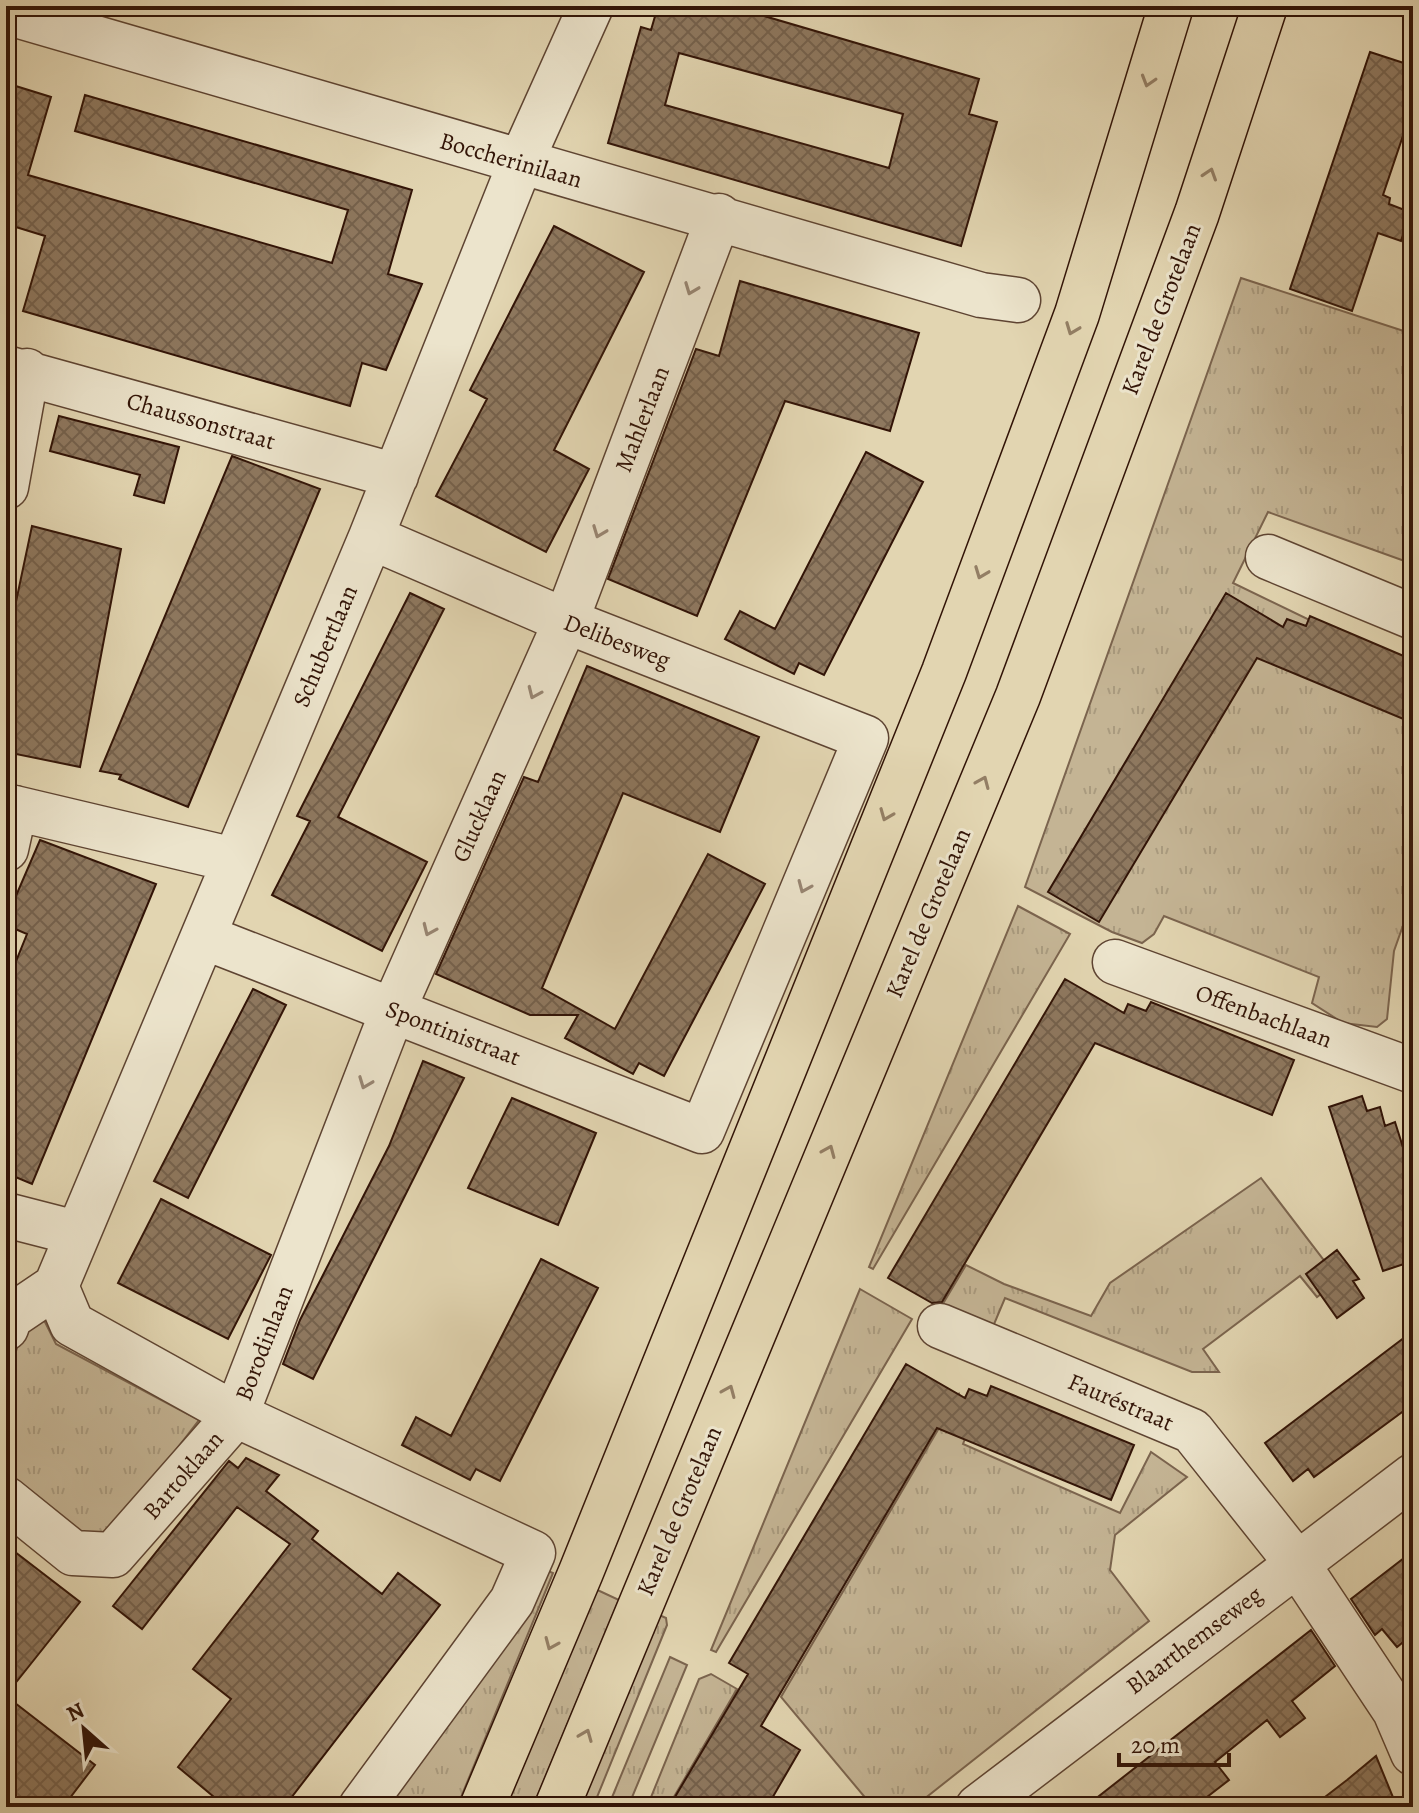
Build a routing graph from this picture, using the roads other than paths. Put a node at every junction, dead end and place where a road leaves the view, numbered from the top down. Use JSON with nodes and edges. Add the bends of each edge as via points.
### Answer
{"nodes":[{"id":1,"x":591,"y":6,"type":"edge"},
{"id":2,"x":1171,"y":6,"type":"edge"},
{"id":3,"x":1265,"y":6,"type":"edge"},
{"id":4,"x":6,"y":12,"type":"edge"},
{"id":5,"x":520,"y":164,"type":"junction"},
{"id":6,"x":719,"y":216,"type":"junction"},
{"id":7,"x":1018,"y":300,"type":"dead end"},
{"id":8,"x":17,"y":369,"type":"edge"},
{"id":9,"x":396,"y":476,"type":"junction"},
{"id":10,"x":6,"y":487,"type":"edge"},
{"id":11,"x":371,"y":537,"type":"junction"},
{"id":12,"x":1268,"y":557,"type":"dead end"},
{"id":13,"x":1413,"y":617,"type":"edge"},
{"id":14,"x":566,"y":621,"type":"junction"},
{"id":15,"x":9,"y":821,"type":"edge"},
{"id":16,"x":234,"y":860,"type":"junction"},
{"id":17,"x":204,"y":937,"type":"junction"},
{"id":18,"x":1115,"y":962,"type":"dead end"},
{"id":19,"x":393,"y":1010,"type":"junction"},
{"id":20,"x":1413,"y":1071,"type":"edge"},
{"id":21,"x":702,"y":1131,"type":"joint"},
{"id":22,"x":6,"y":1215,"type":"edge"},
{"id":23,"x":76,"y":1233,"type":"junction"},
{"id":24,"x":56,"y":1286,"type":"junction"},
{"id":25,"x":940,"y":1326,"type":"dead end"},
{"id":26,"x":6,"y":1328,"type":"edge"},
{"id":27,"x":236,"y":1415,"type":"junction"},
{"id":28,"x":1413,"y":1476,"type":"edge"},
{"id":29,"x":6,"y":1499,"type":"edge"},
{"id":30,"x":1296,"y":1562,"type":"junction"},
{"id":31,"x":1413,"y":1753,"type":"edge"},
{"id":32,"x":361,"y":1807,"type":"edge"},
{"id":33,"x":482,"y":1807,"type":"edge"},
{"id":34,"x":557,"y":1807,"type":"edge"},
{"id":35,"x":978,"y":1807,"type":"edge"}],
"edges":[{"from":1,"to":5,"type":"street","name":"Schubertlaan"},
{"from":2,"to":33,"type":"main road","one_way":true,"via":[[1077,314],[944,672]]},
{"from":34,"to":3,"type":"main road","name":"Karel de Grotelaan","one_way":true,"via":[[1018,696],[1197,213]]},
{"from":4,"to":5,"type":"street","name":"Boccherinilaan"},
{"from":5,"to":6,"type":"street","name":"Boccherinilaan"},
{"from":5,"to":9,"type":"street","name":"Schubertlaan"},
{"from":6,"to":7,"type":"street","name":"Boccherinilaan","via":[[981,295]]},
{"from":6,"to":14,"type":"street","name":"Mahlerlaan","one_way":true},
{"from":8,"to":9,"type":"street","name":"Chaussonstraat"},
{"from":8,"to":10,"type":"street"},
{"from":9,"to":11,"type":"street","name":"Schubertlaan"},
{"from":11,"to":14,"type":"street","name":"Delibesweg"},
{"from":11,"to":16,"type":"street","name":"Schubertlaan"},
{"from":12,"to":13,"type":"street"},
{"from":14,"to":19,"type":"street","name":"Glucklaan","one_way":true},
{"from":14,"to":21,"type":"street","name":"Delibesweg","one_way":true,"via":[[866,738]]},
{"from":15,"to":16,"type":"street"},
{"from":16,"to":17,"type":"street","name":"Schubertlaan"},
{"from":17,"to":19,"type":"street","name":"Spontinistraat"},
{"from":17,"to":23,"type":"street","name":"Schubertlaan"},
{"from":18,"to":20,"type":"street","name":"Offenbachlaan"},
{"from":19,"to":21,"type":"street","name":"Spontinistraat"},
{"from":19,"to":27,"type":"street","name":"Borodinlaan","one_way":true},
{"from":22,"to":23,"type":"street"},
{"from":23,"to":24,"type":"street","name":"Schubertlaan"},
{"from":24,"to":26,"type":"street","via":[[10,1317]]},
{"from":24,"to":27,"type":"street","name":"Bartoklaan","via":[[72,1324]]},
{"from":25,"to":30,"type":"street","name":"Fauréstraat","via":[[1192,1431]]},
{"from":27,"to":29,"type":"street","name":"Bartoklaan","via":[[113,1555],[73,1553]]},
{"from":27,"to":32,"type":"street","name":"Borodinlaan","via":[[533,1553],[512,1601]]},
{"from":28,"to":30,"type":"street","name":"Blaarthemseweg"},
{"from":30,"to":31,"type":"street","name":"Fauréstraat","via":[[1395,1711]]},
{"from":30,"to":35,"type":"street","name":"Blaarthemseweg"}]}
